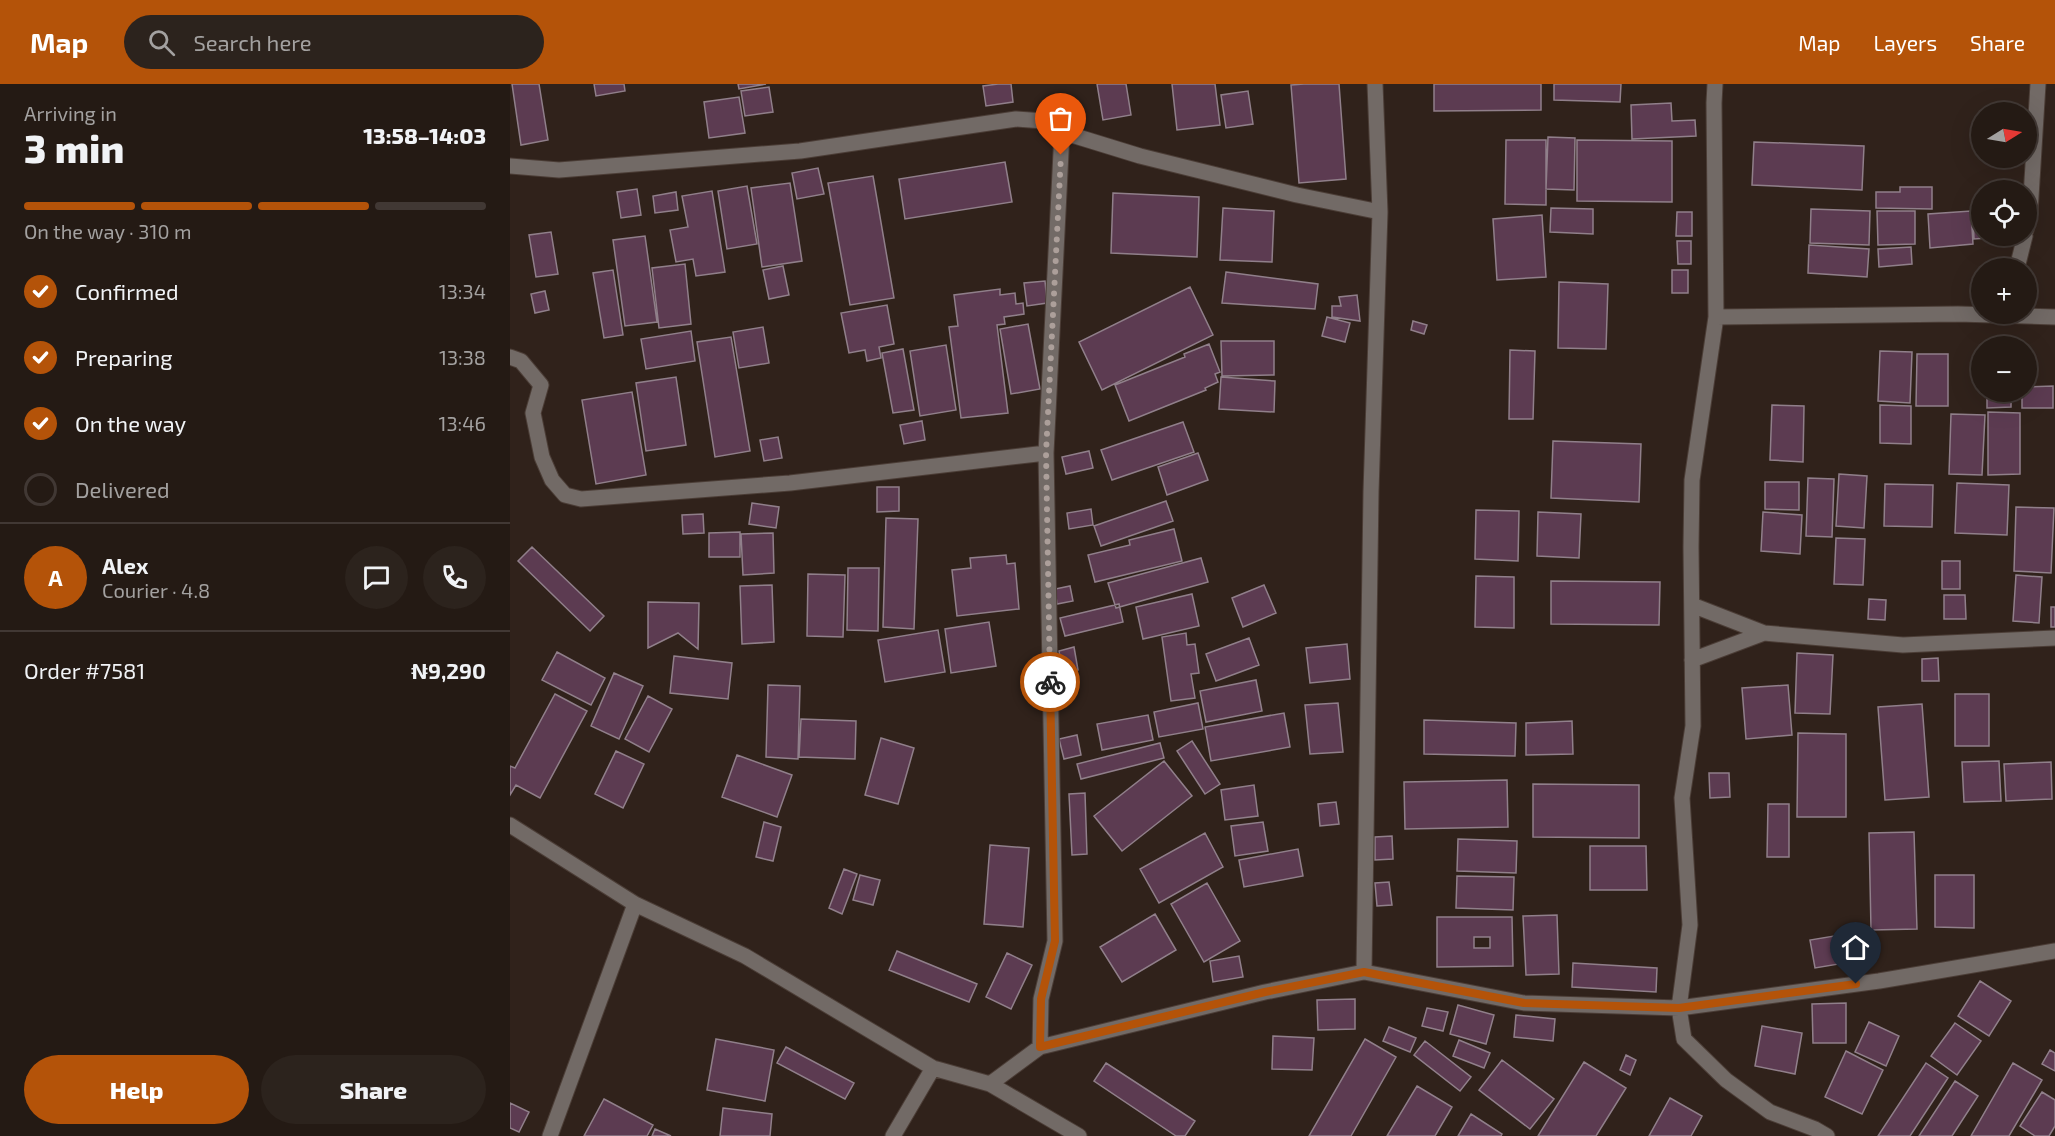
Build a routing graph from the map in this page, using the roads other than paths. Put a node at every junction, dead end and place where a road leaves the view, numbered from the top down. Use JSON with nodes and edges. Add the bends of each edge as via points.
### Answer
{"nodes":[{"id":1,"x":1375,"y":84,"type":"edge"},
{"id":2,"x":1715,"y":84,"type":"edge"},
{"id":3,"x":2038,"y":84,"type":"edge"},
{"id":4,"x":1062,"y":132,"type":"junction"},
{"id":5,"x":510,"y":166,"type":"edge"},
{"id":6,"x":2033,"y":180,"type":"edge"},
{"id":7,"x":1380,"y":212,"type":"junction"},
{"id":8,"x":1971,"y":314,"type":"edge"},
{"id":9,"x":2037,"y":316,"type":"edge"},
{"id":10,"x":1716,"y":317,"type":"junction"},
{"id":11,"x":2055,"y":317,"type":"edge"},
{"id":12,"x":510,"y":357,"type":"edge"},
{"id":13,"x":1046,"y":453,"type":"junction"},
{"id":14,"x":1692,"y":605,"type":"junction"},
{"id":15,"x":1764,"y":633,"type":"junction"},
{"id":16,"x":2055,"y":638,"type":"edge"},
{"id":17,"x":1692,"y":660,"type":"junction"},
{"id":18,"x":510,"y":825,"type":"edge"},
{"id":19,"x":635,"y":904,"type":"junction"},
{"id":20,"x":2055,"y":951,"type":"edge"},
{"id":21,"x":1364,"y":972,"type":"junction"},
{"id":22,"x":1679,"y":1008,"type":"junction"},
{"id":23,"x":1040,"y":1047,"type":"junction"},
{"id":24,"x":933,"y":1068,"type":"junction"},
{"id":25,"x":990,"y":1084,"type":"junction"},
{"id":26,"x":550,"y":1136,"type":"edge"},
{"id":27,"x":893,"y":1136,"type":"edge"},
{"id":28,"x":1079,"y":1136,"type":"edge"},
{"id":29,"x":1827,"y":1136,"type":"edge"}],
"edges":[{"from":1,"to":7,"type":"street"},
{"from":2,"to":10,"type":"street"},
{"from":3,"to":6,"type":"street"},
{"from":4,"to":5,"type":"street","via":[[1044,121],[1016,119],[800,151],[559,170]]},
{"from":4,"to":7,"type":"street","via":[[1140,156]]},
{"from":4,"to":13,"type":"street"},
{"from":7,"to":21,"type":"street","via":[[1371,492]]},
{"from":8,"to":10,"type":"street"},
{"from":9,"to":11,"type":"street"},
{"from":10,"to":14,"type":"street","via":[[1692,480]]},
{"from":12,"to":13,"type":"street","via":[[521,361],[541,385],[533,413],[542,458],[552,480],[565,495],[581,499],[790,483]]},
{"from":13,"to":23,"type":"street","via":[[1055,941],[1041,999]]},
{"from":14,"to":15,"type":"street"},
{"from":14,"to":17,"type":"street"},
{"from":15,"to":16,"type":"street","via":[[1903,645]]},
{"from":15,"to":17,"type":"street"},
{"from":17,"to":22,"type":"street","via":[[1693,726],[1682,798],[1690,925]]},
{"from":18,"to":19,"type":"street"},
{"from":19,"to":24,"type":"street","via":[[745,956]]},
{"from":19,"to":26,"type":"street"},
{"from":20,"to":22,"type":"street","via":[[1879,981]]},
{"from":21,"to":22,"type":"street","via":[[1524,1003]]},
{"from":21,"to":23,"type":"street"},
{"from":22,"to":29,"type":"street","via":[[1684,1039],[1726,1080],[1770,1113]]},
{"from":23,"to":25,"type":"street"},
{"from":24,"to":25,"type":"street"},
{"from":24,"to":27,"type":"street"},
{"from":25,"to":28,"type":"street"}]}
